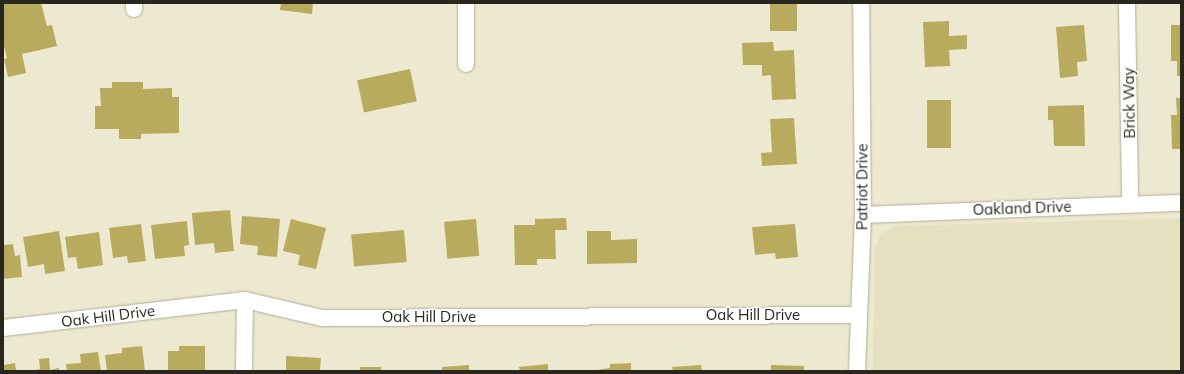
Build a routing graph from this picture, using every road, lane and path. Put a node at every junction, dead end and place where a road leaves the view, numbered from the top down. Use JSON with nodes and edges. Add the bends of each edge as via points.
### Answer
{"nodes":[{"id":1,"x":466,"y":3,"type":"edge"},
{"id":2,"x":862,"y":3,"type":"edge"},
{"id":3,"x":1127,"y":3,"type":"edge"},
{"id":4,"x":466,"y":64,"type":"dead end"},
{"id":5,"x":1181,"y":203,"type":"edge"},
{"id":6,"x":1130,"y":204,"type":"junction"},
{"id":7,"x":863,"y":215,"type":"junction"},
{"id":8,"x":245,"y":300,"type":"junction"},
{"id":9,"x":859,"y":314,"type":"junction"},
{"id":10,"x":3,"y":328,"type":"edge"},
{"id":11,"x":244,"y":371,"type":"edge"},
{"id":12,"x":857,"y":371,"type":"edge"}],
"edges":[{"from":1,"to":4,"type":"street"},
{"from":2,"to":7,"type":"street","name":"Patriot Drive"},
{"from":3,"to":6,"type":"street","name":"Brick Way"},
{"from":5,"to":6,"type":"street","name":"Oakland Drive"},
{"from":6,"to":7,"type":"street","name":"Oakland Drive"},
{"from":7,"to":9,"type":"street","name":"Patriot Drive"},
{"from":8,"to":9,"type":"street","name":"Oak Hill Drive","via":[[322,318]]},
{"from":8,"to":10,"type":"street","name":"Oak Hill Drive"},
{"from":8,"to":11,"type":"street"},
{"from":9,"to":12,"type":"street","name":"Patriot Drive"}]}
